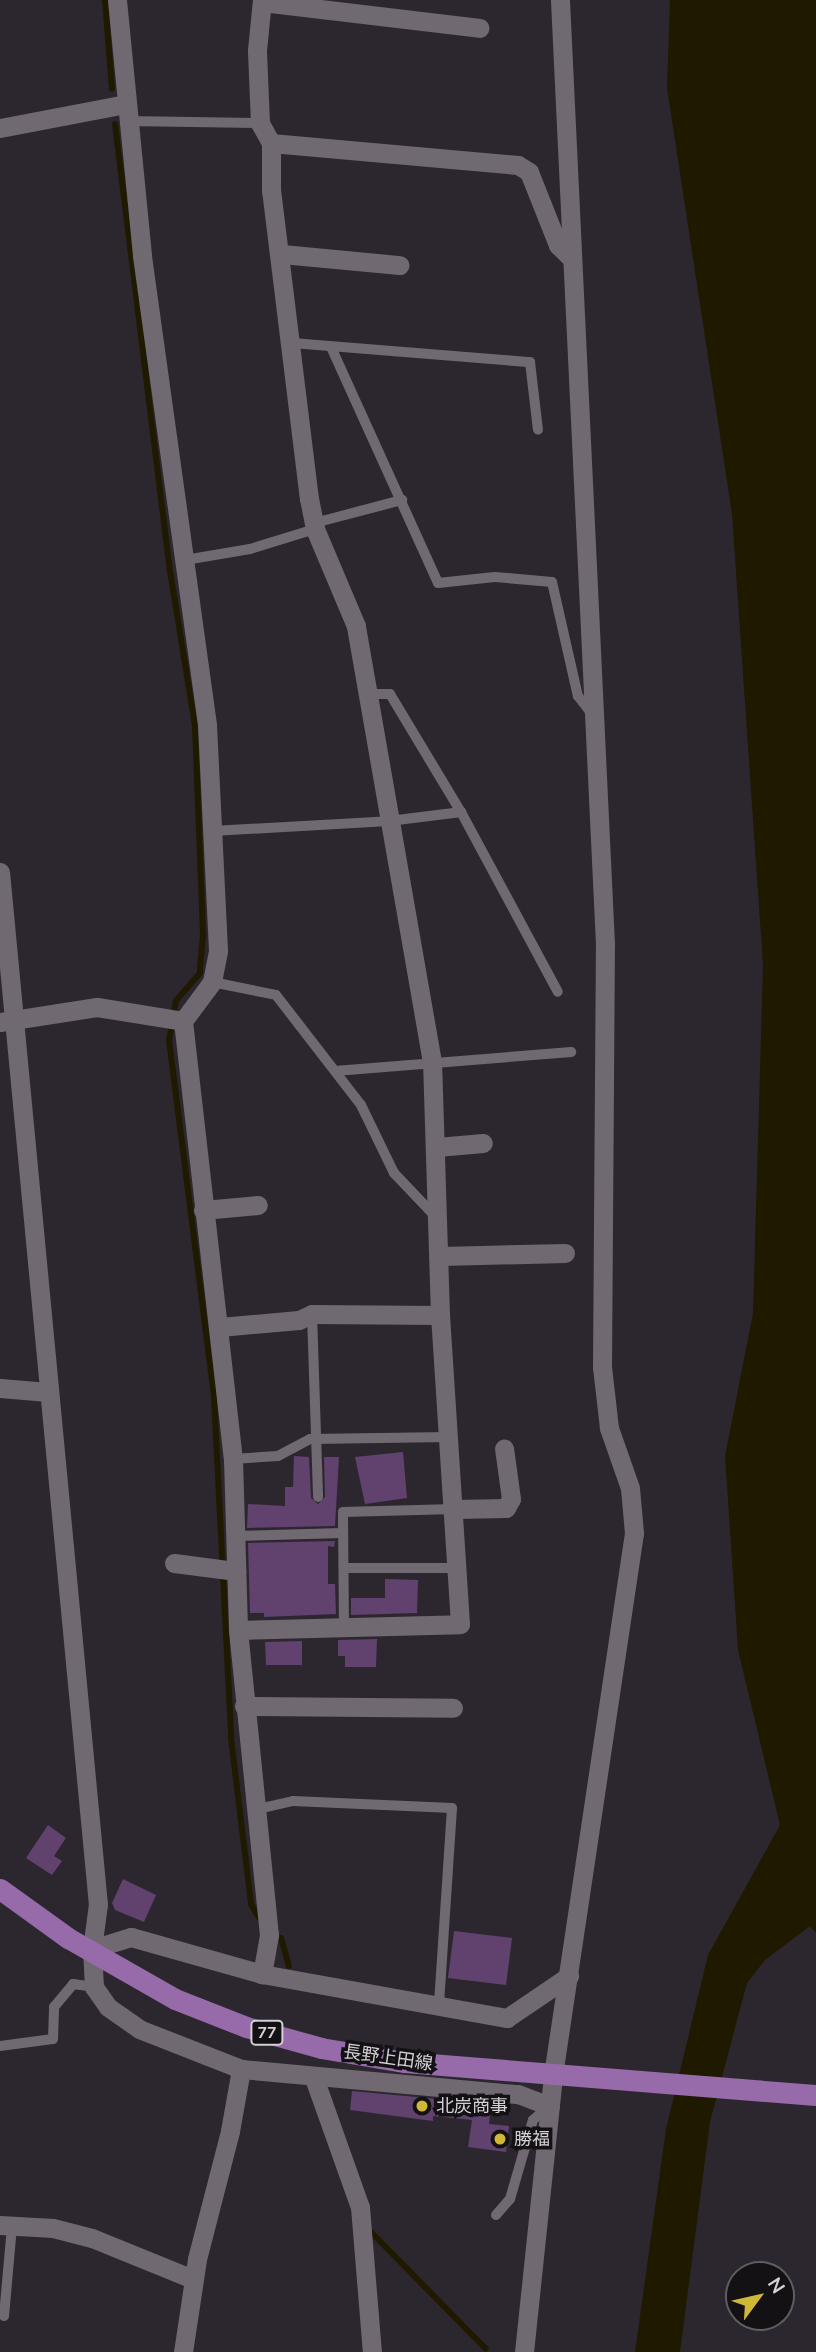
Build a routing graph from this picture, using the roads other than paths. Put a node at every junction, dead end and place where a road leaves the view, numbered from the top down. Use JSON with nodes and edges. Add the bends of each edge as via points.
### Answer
{"nodes":[{"id":1,"x":117,"y":0,"type":"edge"},
{"id":2,"x":559,"y":0,"type":"edge"},
{"id":3,"x":262,"y":1,"type":"edge"},
{"id":4,"x":479,"y":28,"type":"dead end"},
{"id":5,"x":126,"y":113,"type":"junction"},
{"id":6,"x":260,"y":123,"type":"junction"},
{"id":7,"x":0,"y":128,"type":"edge"},
{"id":8,"x":271,"y":143,"type":"junction"},
{"id":9,"x":282,"y":254,"type":"junction"},
{"id":10,"x":569,"y":256,"type":"junction"},
{"id":11,"x":399,"y":265,"type":"dead end"},
{"id":12,"x":292,"y":343,"type":"junction"},
{"id":13,"x":331,"y":347,"type":"junction"},
{"id":14,"x":538,"y":430,"type":"dead end"},
{"id":15,"x":402,"y":500,"type":"junction"},
{"id":16,"x":315,"y":529,"type":"junction"},
{"id":17,"x":185,"y":560,"type":"junction"},
{"id":18,"x":368,"y":694,"type":"junction"},
{"id":19,"x":592,"y":714,"type":"junction"},
{"id":20,"x":461,"y":812,"type":"junction"},
{"id":21,"x":389,"y":821,"type":"junction"},
{"id":22,"x":212,"y":831,"type":"junction"},
{"id":23,"x":0,"y":872,"type":"edge"},
{"id":24,"x":212,"y":982,"type":"junction"},
{"id":25,"x":558,"y":992,"type":"dead end"},
{"id":26,"x":7,"y":1021,"type":"edge"},
{"id":27,"x":183,"y":1021,"type":"junction"},
{"id":28,"x":571,"y":1052,"type":"dead end"},
{"id":29,"x":432,"y":1062,"type":"junction"},
{"id":30,"x":335,"y":1071,"type":"junction"},
{"id":31,"x":483,"y":1143,"type":"dead end"},
{"id":32,"x":437,"y":1147,"type":"junction"},
{"id":33,"x":258,"y":1205,"type":"dead end"},
{"id":34,"x":203,"y":1210,"type":"junction"},
{"id":35,"x":440,"y":1221,"type":"junction"},
{"id":36,"x":565,"y":1253,"type":"dead end"},
{"id":37,"x":441,"y":1256,"type":"junction"},
{"id":38,"x":312,"y":1314,"type":"junction"},
{"id":39,"x":440,"y":1315,"type":"junction"},
{"id":40,"x":220,"y":1327,"type":"junction"},
{"id":41,"x":0,"y":1388,"type":"edge"},
{"id":42,"x":48,"y":1392,"type":"junction"},
{"id":43,"x":449,"y":1437,"type":"junction"},
{"id":44,"x":316,"y":1439,"type":"junction"},
{"id":45,"x":504,"y":1448,"type":"dead end"},
{"id":46,"x":233,"y":1459,"type":"junction"},
{"id":47,"x":318,"y":1497,"type":"dead end"},
{"id":48,"x":455,"y":1509,"type":"junction"},
{"id":49,"x":343,"y":1533,"type":"junction"},
{"id":50,"x":235,"y":1536,"type":"junction"},
{"id":51,"x":174,"y":1563,"type":"dead end"},
{"id":52,"x":344,"y":1568,"type":"junction"},
{"id":53,"x":457,"y":1568,"type":"junction"},
{"id":54,"x":236,"y":1571,"type":"junction"},
{"id":55,"x":238,"y":1630,"type":"junction"},
{"id":56,"x":344,"y":1630,"type":"junction"},
{"id":57,"x":244,"y":1706,"type":"junction"},
{"id":58,"x":453,"y":1708,"type":"dead end"},
{"id":59,"x":254,"y":1810,"type":"junction"},
{"id":60,"x":0,"y":1889,"type":"edge"},
{"id":61,"x":92,"y":1949,"type":"junction"},
{"id":62,"x":262,"y":1974,"type":"junction"},
{"id":63,"x":569,"y":1976,"type":"junction"},
{"id":64,"x":94,"y":1987,"type":"junction"},
{"id":65,"x":439,"y":2006,"type":"junction"},
{"id":66,"x":0,"y":2046,"type":"edge"},
{"id":67,"x":241,"y":2069,"type":"junction"},
{"id":68,"x":561,"y":2076,"type":"junction"},
{"id":69,"x":314,"y":2078,"type":"junction"},
{"id":70,"x":816,"y":2095,"type":"edge"},
{"id":71,"x":550,"y":2106,"type":"junction"},
{"id":72,"x":496,"y":2215,"type":"dead end"},
{"id":73,"x":6,"y":2226,"type":"edge"},
{"id":74,"x":193,"y":2279,"type":"junction"},
{"id":75,"x":4,"y":2316,"type":"dead end"},
{"id":76,"x":183,"y":2352,"type":"edge"},
{"id":77,"x":372,"y":2352,"type":"edge"},
{"id":78,"x":524,"y":2352,"type":"edge"}],
"edges":[{"from":1,"to":5,"type":"street"},
{"from":2,"to":10,"type":"street"},
{"from":3,"to":4,"type":"street"},
{"from":3,"to":6,"type":"street","via":[[257,50]]},
{"from":5,"to":6,"type":"lane"},
{"from":5,"to":7,"type":"street"},
{"from":5,"to":17,"type":"street"},
{"from":6,"to":8,"type":"street"},
{"from":8,"to":9,"type":"street","via":[[271,191]]},
{"from":8,"to":10,"type":"street","via":[[518,165],[529,172],[558,245]]},
{"from":9,"to":11,"type":"street"},
{"from":9,"to":12,"type":"street"},
{"from":10,"to":19,"type":"street"},
{"from":12,"to":13,"type":"lane"},
{"from":12,"to":16,"type":"street"},
{"from":13,"to":14,"type":"lane","via":[[530,362]]},
{"from":13,"to":15,"type":"lane"},
{"from":15,"to":16,"type":"lane","via":[[322,522]]},
{"from":15,"to":19,"type":"lane","via":[[438,583],[495,577],[552,582],[578,695]]},
{"from":16,"to":17,"type":"lane","via":[[250,549]]},
{"from":16,"to":18,"type":"street","via":[[356,626]]},
{"from":17,"to":22,"type":"street","via":[[207,725]]},
{"from":18,"to":20,"type":"lane","via":[[390,694]]},
{"from":18,"to":21,"type":"street"},
{"from":19,"to":63,"type":"street","via":[[605,944],[602,1367],[610,1428],[630,1488],[634,1533]]},
{"from":20,"to":21,"type":"lane"},
{"from":20,"to":25,"type":"lane"},
{"from":21,"to":22,"type":"lane"},
{"from":21,"to":29,"type":"street"},
{"from":22,"to":24,"type":"street","via":[[218,951]]},
{"from":23,"to":26,"type":"street"},
{"from":24,"to":27,"type":"street"},
{"from":24,"to":30,"type":"lane","via":[[276,995]]},
{"from":26,"to":27,"type":"street","via":[[97,1006]]},
{"from":26,"to":42,"type":"street"},
{"from":27,"to":34,"type":"street"},
{"from":28,"to":29,"type":"lane"},
{"from":29,"to":30,"type":"lane"},
{"from":29,"to":32,"type":"street"},
{"from":30,"to":35,"type":"lane","via":[[361,1105],[394,1173]]},
{"from":31,"to":32,"type":"street"},
{"from":32,"to":35,"type":"street"},
{"from":33,"to":34,"type":"street"},
{"from":34,"to":40,"type":"street"},
{"from":35,"to":37,"type":"street"},
{"from":36,"to":37,"type":"street"},
{"from":37,"to":39,"type":"street"},
{"from":38,"to":39,"type":"street"},
{"from":38,"to":40,"type":"street","via":[[299,1320]]},
{"from":38,"to":44,"type":"lane"},
{"from":39,"to":43,"type":"street"},
{"from":40,"to":46,"type":"street"},
{"from":41,"to":42,"type":"street"},
{"from":42,"to":61,"type":"street","via":[[98,1904]]},
{"from":43,"to":44,"type":"lane"},
{"from":43,"to":48,"type":"street"},
{"from":44,"to":46,"type":"lane","via":[[278,1456]]},
{"from":44,"to":47,"type":"lane"},
{"from":45,"to":48,"type":"street","via":[[511,1499],[506,1508]]},
{"from":46,"to":50,"type":"street"},
{"from":48,"to":49,"type":"lane","via":[[343,1512]]},
{"from":48,"to":53,"type":"street"},
{"from":49,"to":50,"type":"lane"},
{"from":49,"to":52,"type":"lane"},
{"from":50,"to":54,"type":"street"},
{"from":51,"to":54,"type":"street"},
{"from":52,"to":53,"type":"lane"},
{"from":52,"to":56,"type":"lane"},
{"from":53,"to":56,"type":"street","via":[[460,1624]]},
{"from":54,"to":55,"type":"street"},
{"from":55,"to":56,"type":"street"},
{"from":55,"to":57,"type":"street"},
{"from":57,"to":58,"type":"street"},
{"from":57,"to":59,"type":"street"},
{"from":59,"to":62,"type":"street","via":[[269,1935]]},
{"from":59,"to":65,"type":"lane","via":[[293,1801],[452,1808]]},
{"from":60,"to":61,"type":"main road","name":"長野上田線","number":"77"},
{"from":61,"to":62,"type":"street","via":[[131,1937]]},
{"from":61,"to":64,"type":"street"},
{"from":61,"to":68,"type":"main road","name":"長野上田線","number":"77","via":[[138,1980],[194,2008],[321,2048],[405,2062]]},
{"from":62,"to":65,"type":"street"},
{"from":63,"to":65,"type":"street","via":[[507,2018]]},
{"from":63,"to":68,"type":"street"},
{"from":64,"to":66,"type":"lane","via":[[73,1984],[54,2007],[52,2039]]},
{"from":64,"to":67,"type":"street","via":[[108,2007],[139,2029]]},
{"from":67,"to":69,"type":"street"},
{"from":67,"to":74,"type":"street"},
{"from":68,"to":70,"type":"main road","name":"長野上田線","number":"77"},
{"from":68,"to":71,"type":"street"},
{"from":69,"to":71,"type":"street","via":[[518,2094]]},
{"from":69,"to":77,"type":"street","via":[[360,2207]]},
{"from":71,"to":72,"type":"lane","via":[[533,2120],[510,2199]]},
{"from":71,"to":78,"type":"street"},
{"from":73,"to":74,"type":"street","via":[[53,2228],[92,2238]]},
{"from":73,"to":75,"type":"lane"},
{"from":74,"to":76,"type":"street"}]}
